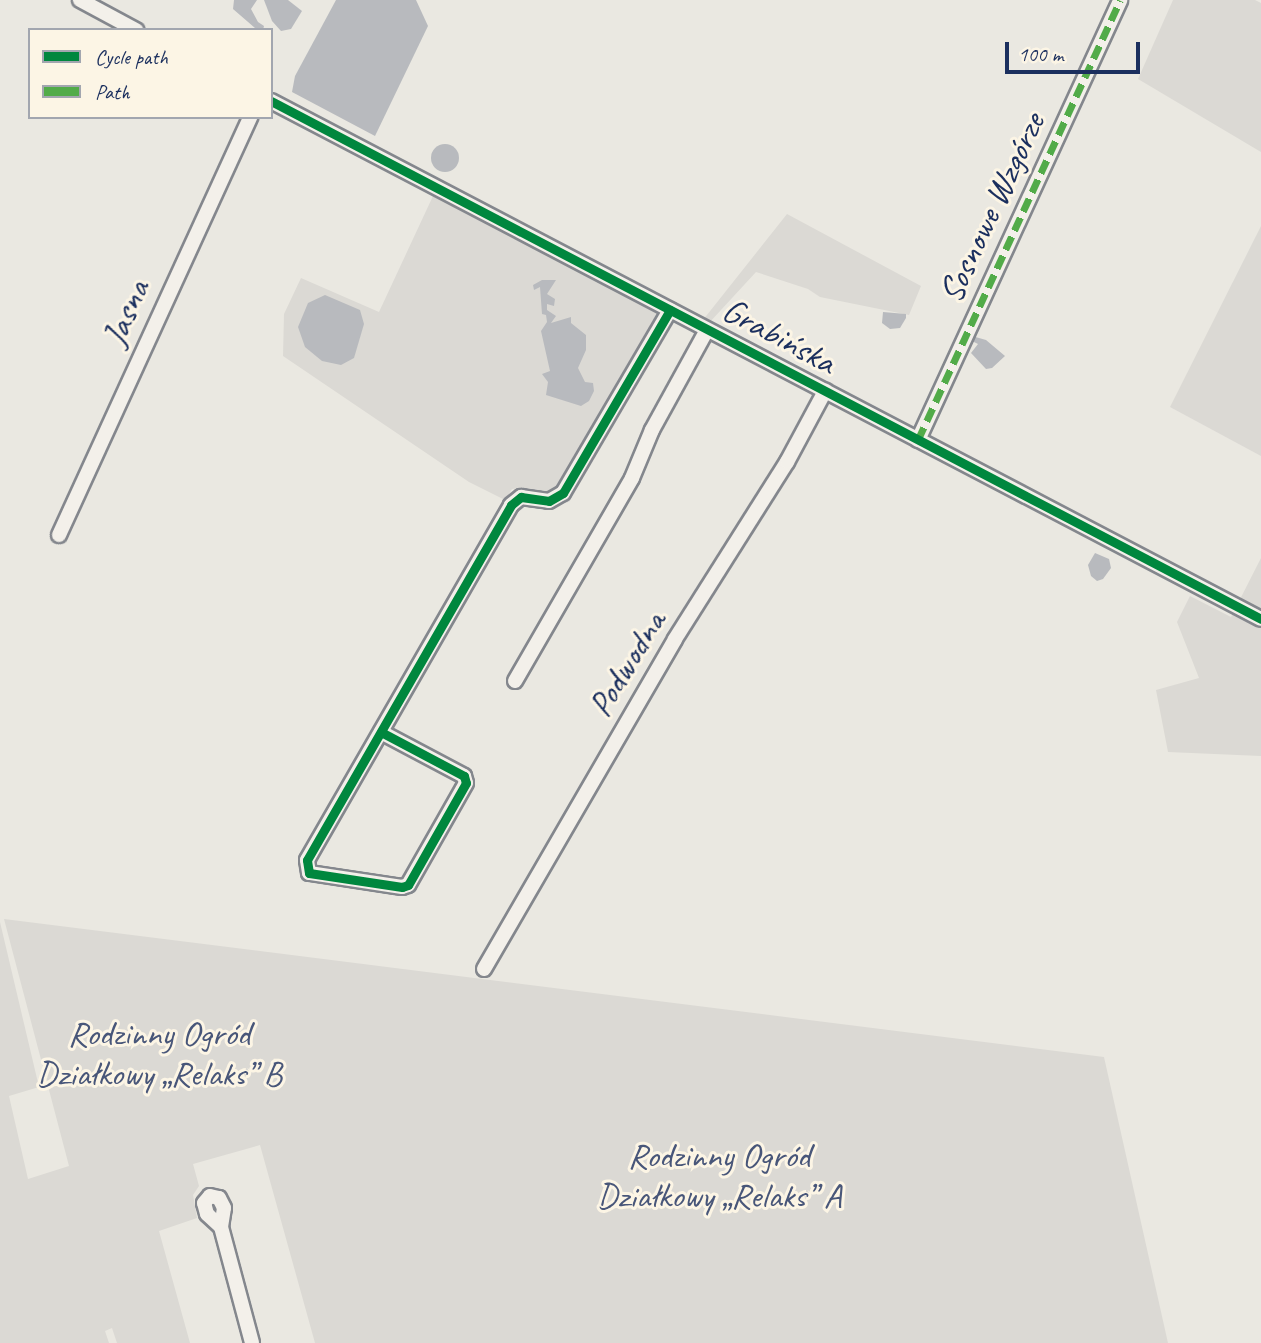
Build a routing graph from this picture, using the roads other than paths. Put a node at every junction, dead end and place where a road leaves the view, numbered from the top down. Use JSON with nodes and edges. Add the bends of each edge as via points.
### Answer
{"nodes":[{"id":1,"x":80,"y":0,"type":"edge"},
{"id":2,"x":1120,"y":0,"type":"edge"},
{"id":3,"x":132,"y":28,"type":"edge"},
{"id":4,"x":273,"y":102,"type":"edge"},
{"id":5,"x":249,"y":119,"type":"edge"},
{"id":6,"x":670,"y":310,"type":"junction"},
{"id":7,"x":707,"y":330,"type":"junction"},
{"id":8,"x":825,"y":391,"type":"junction"},
{"id":9,"x":918,"y":440,"type":"junction"},
{"id":10,"x":59,"y":535,"type":"dead end"},
{"id":11,"x":1261,"y":619,"type":"edge"},
{"id":12,"x":515,"y":681,"type":"dead end"},
{"id":13,"x":381,"y":732,"type":"junction"},
{"id":14,"x":484,"y":969,"type":"dead end"},
{"id":15,"x":221,"y":1227,"type":"dead end"},
{"id":16,"x":252,"y":1343,"type":"edge"}],
"edges":[{"from":1,"to":3,"type":"street"},
{"from":2,"to":9,"type":"street","name":"Sosnowe Wzgórze"},
{"from":4,"to":6,"type":"street","name":"Grabińska"},
{"from":5,"to":10,"type":"street","name":"Jasna"},
{"from":6,"to":7,"type":"street","name":"Grabińska"},
{"from":6,"to":13,"type":"street","via":[[563,494],[549,501],[521,497],[511,505]]},
{"from":7,"to":8,"type":"street","name":"Grabińska"},
{"from":7,"to":12,"type":"street","via":[[652,430],[632,478]]},
{"from":8,"to":9,"type":"street","name":"Grabińska"},
{"from":8,"to":14,"type":"street","name":"Podwodna"},
{"from":9,"to":11,"type":"street","name":"Grabińska"},
{"from":13,"to":13,"type":"street","via":[[307,860],[309,873],[408,885],[466,783],[464,776]]},
{"from":15,"to":16,"type":"street"}]}
